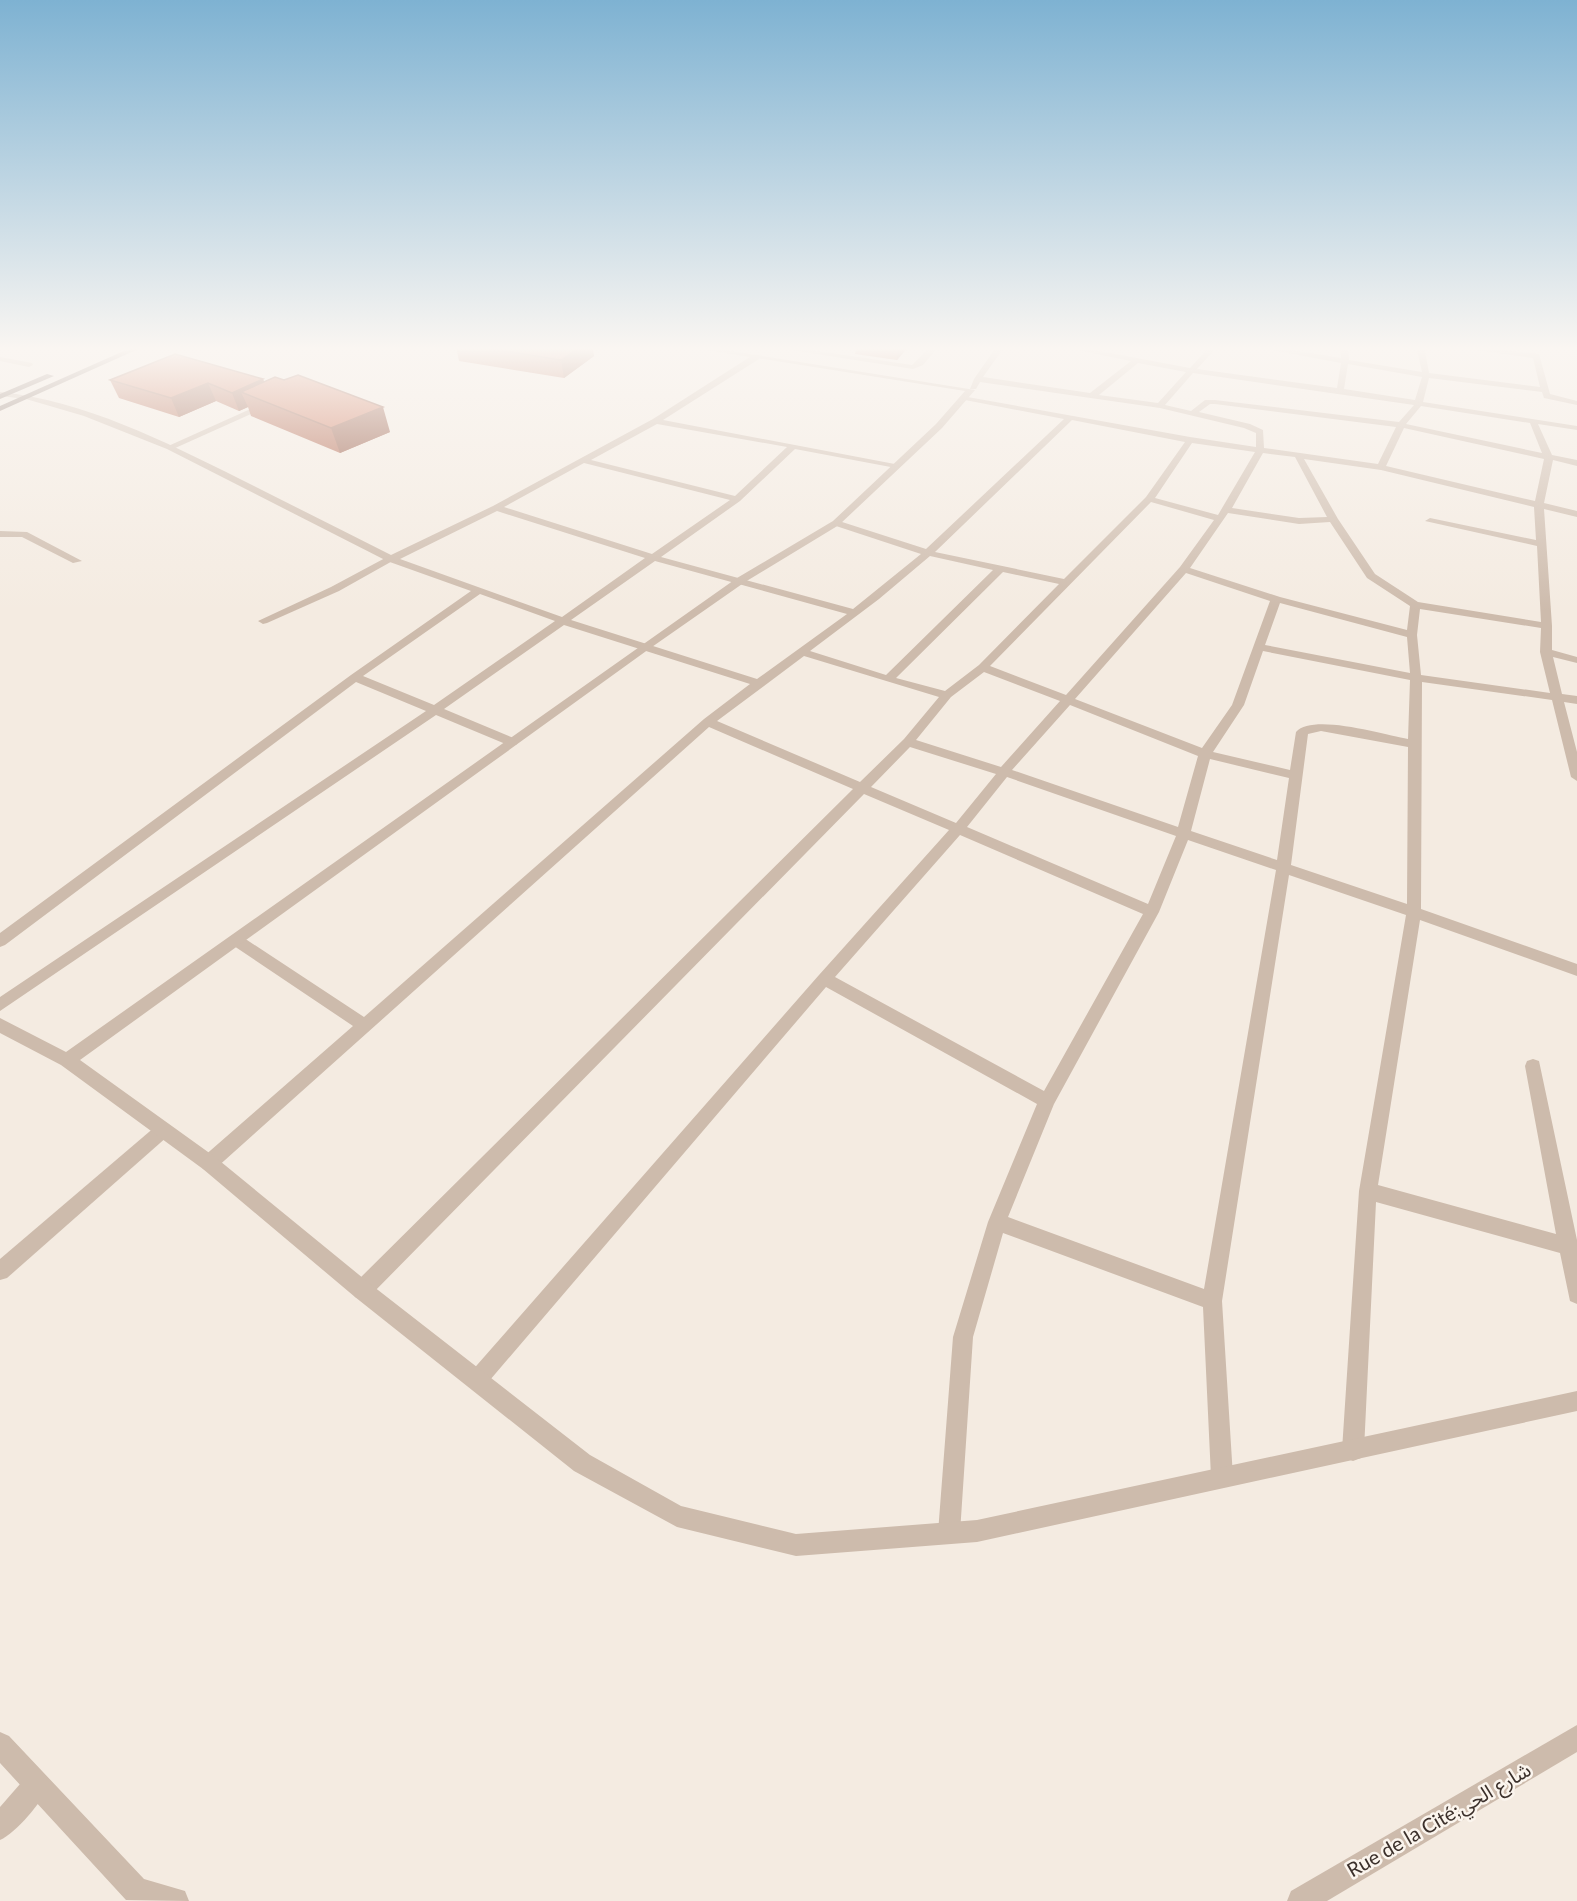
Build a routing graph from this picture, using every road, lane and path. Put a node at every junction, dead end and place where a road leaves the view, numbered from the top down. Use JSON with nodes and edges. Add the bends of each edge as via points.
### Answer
{"nodes":[{"id":1,"x":139,"y":435,"type":"edge"},
{"id":2,"x":198,"y":435,"type":"edge"},
{"id":3,"x":632,"y":435,"type":"edge"},
{"id":4,"x":731,"y":435,"type":"edge"},
{"id":5,"x":926,"y":435,"type":"edge"},
{"id":6,"x":1052,"y":435,"type":"edge"},
{"id":7,"x":1163,"y":435,"type":"edge"},
{"id":8,"x":1260,"y":435,"type":"edge"},
{"id":9,"x":1397,"y":435,"type":"edge"},
{"id":10,"x":1440,"y":435,"type":"edge"},
{"id":11,"x":1539,"y":435,"type":"edge"},
{"id":12,"x":1190,"y":440,"type":"junction"},
{"id":13,"x":793,"y":446,"type":"junction"},
{"id":14,"x":170,"y":447,"type":"junction"},
{"id":15,"x":1260,"y":450,"type":"junction"},
{"id":16,"x":1296,"y":454,"type":"junction"},
{"id":17,"x":1549,"y":459,"type":"junction"},
{"id":18,"x":585,"y":461,"type":"junction"},
{"id":19,"x":1577,"y":463,"type":"edge"},
{"id":20,"x":896,"y":465,"type":"junction"},
{"id":21,"x":1381,"y":467,"type":"junction"},
{"id":22,"x":736,"y":499,"type":"junction"},
{"id":23,"x":1149,"y":499,"type":"junction"},
{"id":24,"x":1539,"y":505,"type":"junction"},
{"id":25,"x":496,"y":508,"type":"junction"},
{"id":26,"x":1577,"y":514,"type":"edge"},
{"id":27,"x":1223,"y":515,"type":"junction"},
{"id":28,"x":1333,"y":519,"type":"junction"},
{"id":29,"x":1430,"y":521,"type":"dead end"},
{"id":30,"x":836,"y":524,"type":"junction"},
{"id":31,"x":0,"y":534,"type":"edge"},
{"id":32,"x":1542,"y":544,"type":"junction"},
{"id":33,"x":928,"y":553,"type":"junction"},
{"id":34,"x":651,"y":557,"type":"junction"},
{"id":35,"x":391,"y":559,"type":"junction"},
{"id":36,"x":77,"y":561,"type":"dead end"},
{"id":37,"x":1000,"y":569,"type":"junction"},
{"id":38,"x":1184,"y":569,"type":"junction"},
{"id":39,"x":741,"y":580,"type":"junction"},
{"id":40,"x":1065,"y":582,"type":"junction"},
{"id":41,"x":478,"y":591,"type":"junction"},
{"id":42,"x":1276,"y":599,"type":"junction"},
{"id":43,"x":1415,"y":604,"type":"junction"},
{"id":44,"x":853,"y":612,"type":"junction"},
{"id":45,"x":561,"y":620,"type":"junction"},
{"id":46,"x":263,"y":621,"type":"dead end"},
{"id":47,"x":1548,"y":626,"type":"junction"},
{"id":48,"x":1412,"y":635,"type":"junction"},
{"id":49,"x":645,"y":647,"type":"junction"},
{"id":50,"x":1259,"y":647,"type":"junction"},
{"id":51,"x":803,"y":652,"type":"junction"},
{"id":52,"x":1546,"y":652,"type":"junction"},
{"id":53,"x":1577,"y":660,"type":"edge"},
{"id":54,"x":983,"y":667,"type":"junction"},
{"id":55,"x":355,"y":677,"type":"junction"},
{"id":56,"x":1416,"y":678,"type":"junction"},
{"id":57,"x":888,"y":679,"type":"junction"},
{"id":58,"x":757,"y":683,"type":"junction"},
{"id":59,"x":947,"y":696,"type":"junction"},
{"id":60,"x":1558,"y":699,"type":"junction"},
{"id":61,"x":1577,"y":700,"type":"edge"},
{"id":62,"x":1068,"y":701,"type":"junction"},
{"id":63,"x":435,"y":710,"type":"junction"},
{"id":64,"x":708,"y":722,"type":"junction"},
{"id":65,"x":512,"y":742,"type":"junction"},
{"id":66,"x":909,"y":742,"type":"junction"},
{"id":67,"x":1414,"y":744,"type":"junction"},
{"id":68,"x":1205,"y":754,"type":"junction"},
{"id":69,"x":1004,"y":772,"type":"junction"},
{"id":70,"x":1296,"y":775,"type":"junction"},
{"id":71,"x":1577,"y":777,"type":"edge"},
{"id":72,"x":863,"y":787,"type":"junction"},
{"id":73,"x":959,"y":828,"type":"junction"},
{"id":74,"x":1183,"y":834,"type":"junction"},
{"id":75,"x":1283,"y":868,"type":"junction"},
{"id":76,"x":1152,"y":912,"type":"junction"},
{"id":77,"x":1414,"y":912,"type":"junction"},
{"id":78,"x":236,"y":940,"type":"junction"},
{"id":79,"x":0,"y":941,"type":"edge"},
{"id":80,"x":1577,"y":970,"type":"edge"},
{"id":81,"x":824,"y":979,"type":"junction"},
{"id":82,"x":0,"y":1005,"type":"edge"},
{"id":83,"x":364,"y":1024,"type":"junction"},
{"id":84,"x":0,"y":1025,"type":"edge"},
{"id":85,"x":67,"y":1060,"type":"junction"},
{"id":86,"x":1533,"y":1066,"type":"dead end"},
{"id":87,"x":1047,"y":1101,"type":"junction"},
{"id":88,"x":162,"y":1131,"type":"junction"},
{"id":89,"x":209,"y":1163,"type":"junction"},
{"id":90,"x":1368,"y":1191,"type":"junction"},
{"id":91,"x":997,"y":1222,"type":"junction"},
{"id":92,"x":1572,"y":1248,"type":"edge"},
{"id":93,"x":0,"y":1271,"type":"edge"},
{"id":94,"x":362,"y":1290,"type":"junction"},
{"id":95,"x":1577,"y":1294,"type":"edge"},
{"id":96,"x":1212,"y":1302,"type":"junction"},
{"id":97,"x":477,"y":1380,"type":"junction"},
{"id":98,"x":1577,"y":1401,"type":"edge"},
{"id":99,"x":1353,"y":1450,"type":"junction"},
{"id":100,"x":1222,"y":1477,"type":"junction"},
{"id":101,"x":949,"y":1533,"type":"junction"},
{"id":102,"x":1577,"y":1738,"type":"edge"},
{"id":103,"x":0,"y":1745,"type":"edge"},
{"id":104,"x":36,"y":1785,"type":"junction"},
{"id":105,"x":0,"y":1827,"type":"edge"},
{"id":106,"x":175,"y":1901,"type":"edge"},
{"id":107,"x":1301,"y":1901,"type":"edge"}],
"edges":[{"from":1,"to":14,"type":"street"},
{"from":2,"to":14,"type":"street"},
{"from":3,"to":18,"type":"street"},
{"from":4,"to":13,"type":"street"},
{"from":5,"to":20,"type":"street"},
{"from":6,"to":33,"type":"street"},
{"from":7,"to":12,"type":"street"},
{"from":8,"to":15,"type":"street"},
{"from":9,"to":21,"type":"street"},
{"from":10,"to":17,"type":"street"},
{"from":11,"to":17,"type":"street"},
{"from":12,"to":15,"type":"street"},
{"from":12,"to":23,"type":"street"},
{"from":13,"to":20,"type":"street"},
{"from":13,"to":22,"type":"street"},
{"from":14,"to":35,"type":"street"},
{"from":15,"to":16,"type":"street"},
{"from":15,"to":27,"type":"street"},
{"from":16,"to":21,"type":"street"},
{"from":16,"to":28,"type":"street"},
{"from":17,"to":19,"type":"street"},
{"from":17,"to":24,"type":"street"},
{"from":18,"to":22,"type":"street"},
{"from":18,"to":25,"type":"street"},
{"from":20,"to":30,"type":"street"},
{"from":21,"to":24,"type":"street"},
{"from":22,"to":34,"type":"street"},
{"from":23,"to":27,"type":"street"},
{"from":23,"to":40,"type":"street"},
{"from":24,"to":26,"type":"street"},
{"from":24,"to":32,"type":"street"},
{"from":25,"to":34,"type":"street"},
{"from":25,"to":35,"type":"street"},
{"from":27,"to":28,"type":"street","via":[[1299,521]]},
{"from":27,"to":38,"type":"street"},
{"from":28,"to":43,"type":"street","via":[[1371,576]]},
{"from":29,"to":32,"type":"street"},
{"from":30,"to":33,"type":"street"},
{"from":30,"to":39,"type":"street"},
{"from":31,"to":36,"type":"street","via":[[24,534]]},
{"from":32,"to":47,"type":"street"},
{"from":33,"to":37,"type":"street"},
{"from":33,"to":44,"type":"street"},
{"from":34,"to":39,"type":"street"},
{"from":34,"to":45,"type":"street"},
{"from":35,"to":41,"type":"street"},
{"from":35,"to":46,"type":"street"},
{"from":37,"to":40,"type":"street"},
{"from":37,"to":57,"type":"street"},
{"from":38,"to":42,"type":"street"},
{"from":38,"to":62,"type":"street"},
{"from":39,"to":44,"type":"street"},
{"from":39,"to":49,"type":"street"},
{"from":40,"to":54,"type":"street"},
{"from":41,"to":45,"type":"street"},
{"from":41,"to":55,"type":"street"},
{"from":42,"to":48,"type":"street"},
{"from":42,"to":50,"type":"street"},
{"from":43,"to":47,"type":"street"},
{"from":43,"to":48,"type":"street"},
{"from":44,"to":51,"type":"street"},
{"from":45,"to":49,"type":"street"},
{"from":45,"to":63,"type":"street"},
{"from":47,"to":52,"type":"street"},
{"from":48,"to":56,"type":"street"},
{"from":49,"to":58,"type":"street"},
{"from":49,"to":65,"type":"street"},
{"from":50,"to":56,"type":"street"},
{"from":50,"to":68,"type":"street","via":[[1238,705]]},
{"from":51,"to":57,"type":"street"},
{"from":51,"to":58,"type":"street"},
{"from":52,"to":53,"type":"street"},
{"from":52,"to":60,"type":"street"},
{"from":54,"to":59,"type":"street"},
{"from":54,"to":62,"type":"street"},
{"from":55,"to":63,"type":"street"},
{"from":55,"to":79,"type":"street"},
{"from":56,"to":60,"type":"street"},
{"from":56,"to":67,"type":"street"},
{"from":57,"to":59,"type":"street"},
{"from":58,"to":64,"type":"street"},
{"from":59,"to":66,"type":"street"},
{"from":60,"to":61,"type":"street"},
{"from":60,"to":71,"type":"street"},
{"from":62,"to":68,"type":"street"},
{"from":62,"to":69,"type":"street"},
{"from":63,"to":65,"type":"street"},
{"from":63,"to":82,"type":"street"},
{"from":64,"to":72,"type":"street"},
{"from":64,"to":83,"type":"street"},
{"from":65,"to":78,"type":"street"},
{"from":66,"to":69,"type":"street"},
{"from":66,"to":72,"type":"street"},
{"from":67,"to":70,"type":"street","via":[[1309,728],[1302,732]]},
{"from":67,"to":77,"type":"street"},
{"from":68,"to":70,"type":"street"},
{"from":68,"to":74,"type":"street"},
{"from":69,"to":73,"type":"street"},
{"from":69,"to":74,"type":"street"},
{"from":70,"to":75,"type":"street"},
{"from":72,"to":73,"type":"street"},
{"from":72,"to":94,"type":"street"},
{"from":73,"to":76,"type":"street"},
{"from":73,"to":81,"type":"street"},
{"from":74,"to":75,"type":"street"},
{"from":74,"to":76,"type":"street"},
{"from":75,"to":77,"type":"street"},
{"from":75,"to":96,"type":"street"},
{"from":76,"to":87,"type":"street"},
{"from":77,"to":80,"type":"street"},
{"from":77,"to":90,"type":"street"},
{"from":78,"to":83,"type":"street"},
{"from":78,"to":85,"type":"street"},
{"from":81,"to":87,"type":"street"},
{"from":81,"to":97,"type":"street"},
{"from":83,"to":89,"type":"street"},
{"from":84,"to":85,"type":"street"},
{"from":85,"to":88,"type":"street"},
{"from":86,"to":92,"type":"street"},
{"from":87,"to":91,"type":"street"},
{"from":88,"to":89,"type":"street"},
{"from":88,"to":93,"type":"street"},
{"from":89,"to":94,"type":"street"},
{"from":90,"to":92,"type":"street"},
{"from":90,"to":99,"type":"street"},
{"from":91,"to":96,"type":"street"},
{"from":91,"to":101,"type":"street","via":[[963,1337]]},
{"from":92,"to":95,"type":"street"},
{"from":94,"to":97,"type":"street"},
{"from":96,"to":100,"type":"street"},
{"from":97,"to":101,"type":"street","via":[[582,1464],[677,1516],[796,1545]]},
{"from":98,"to":99,"type":"street"},
{"from":99,"to":100,"type":"street"},
{"from":100,"to":101,"type":"street","via":[[977,1531]]},
{"from":102,"to":107,"type":"street","name":"Rue de la Cité;شارع الحي"},
{"from":103,"to":104,"type":"street"},
{"from":104,"to":105,"type":"street"},
{"from":104,"to":106,"type":"street","via":[[136,1890]]}]}
